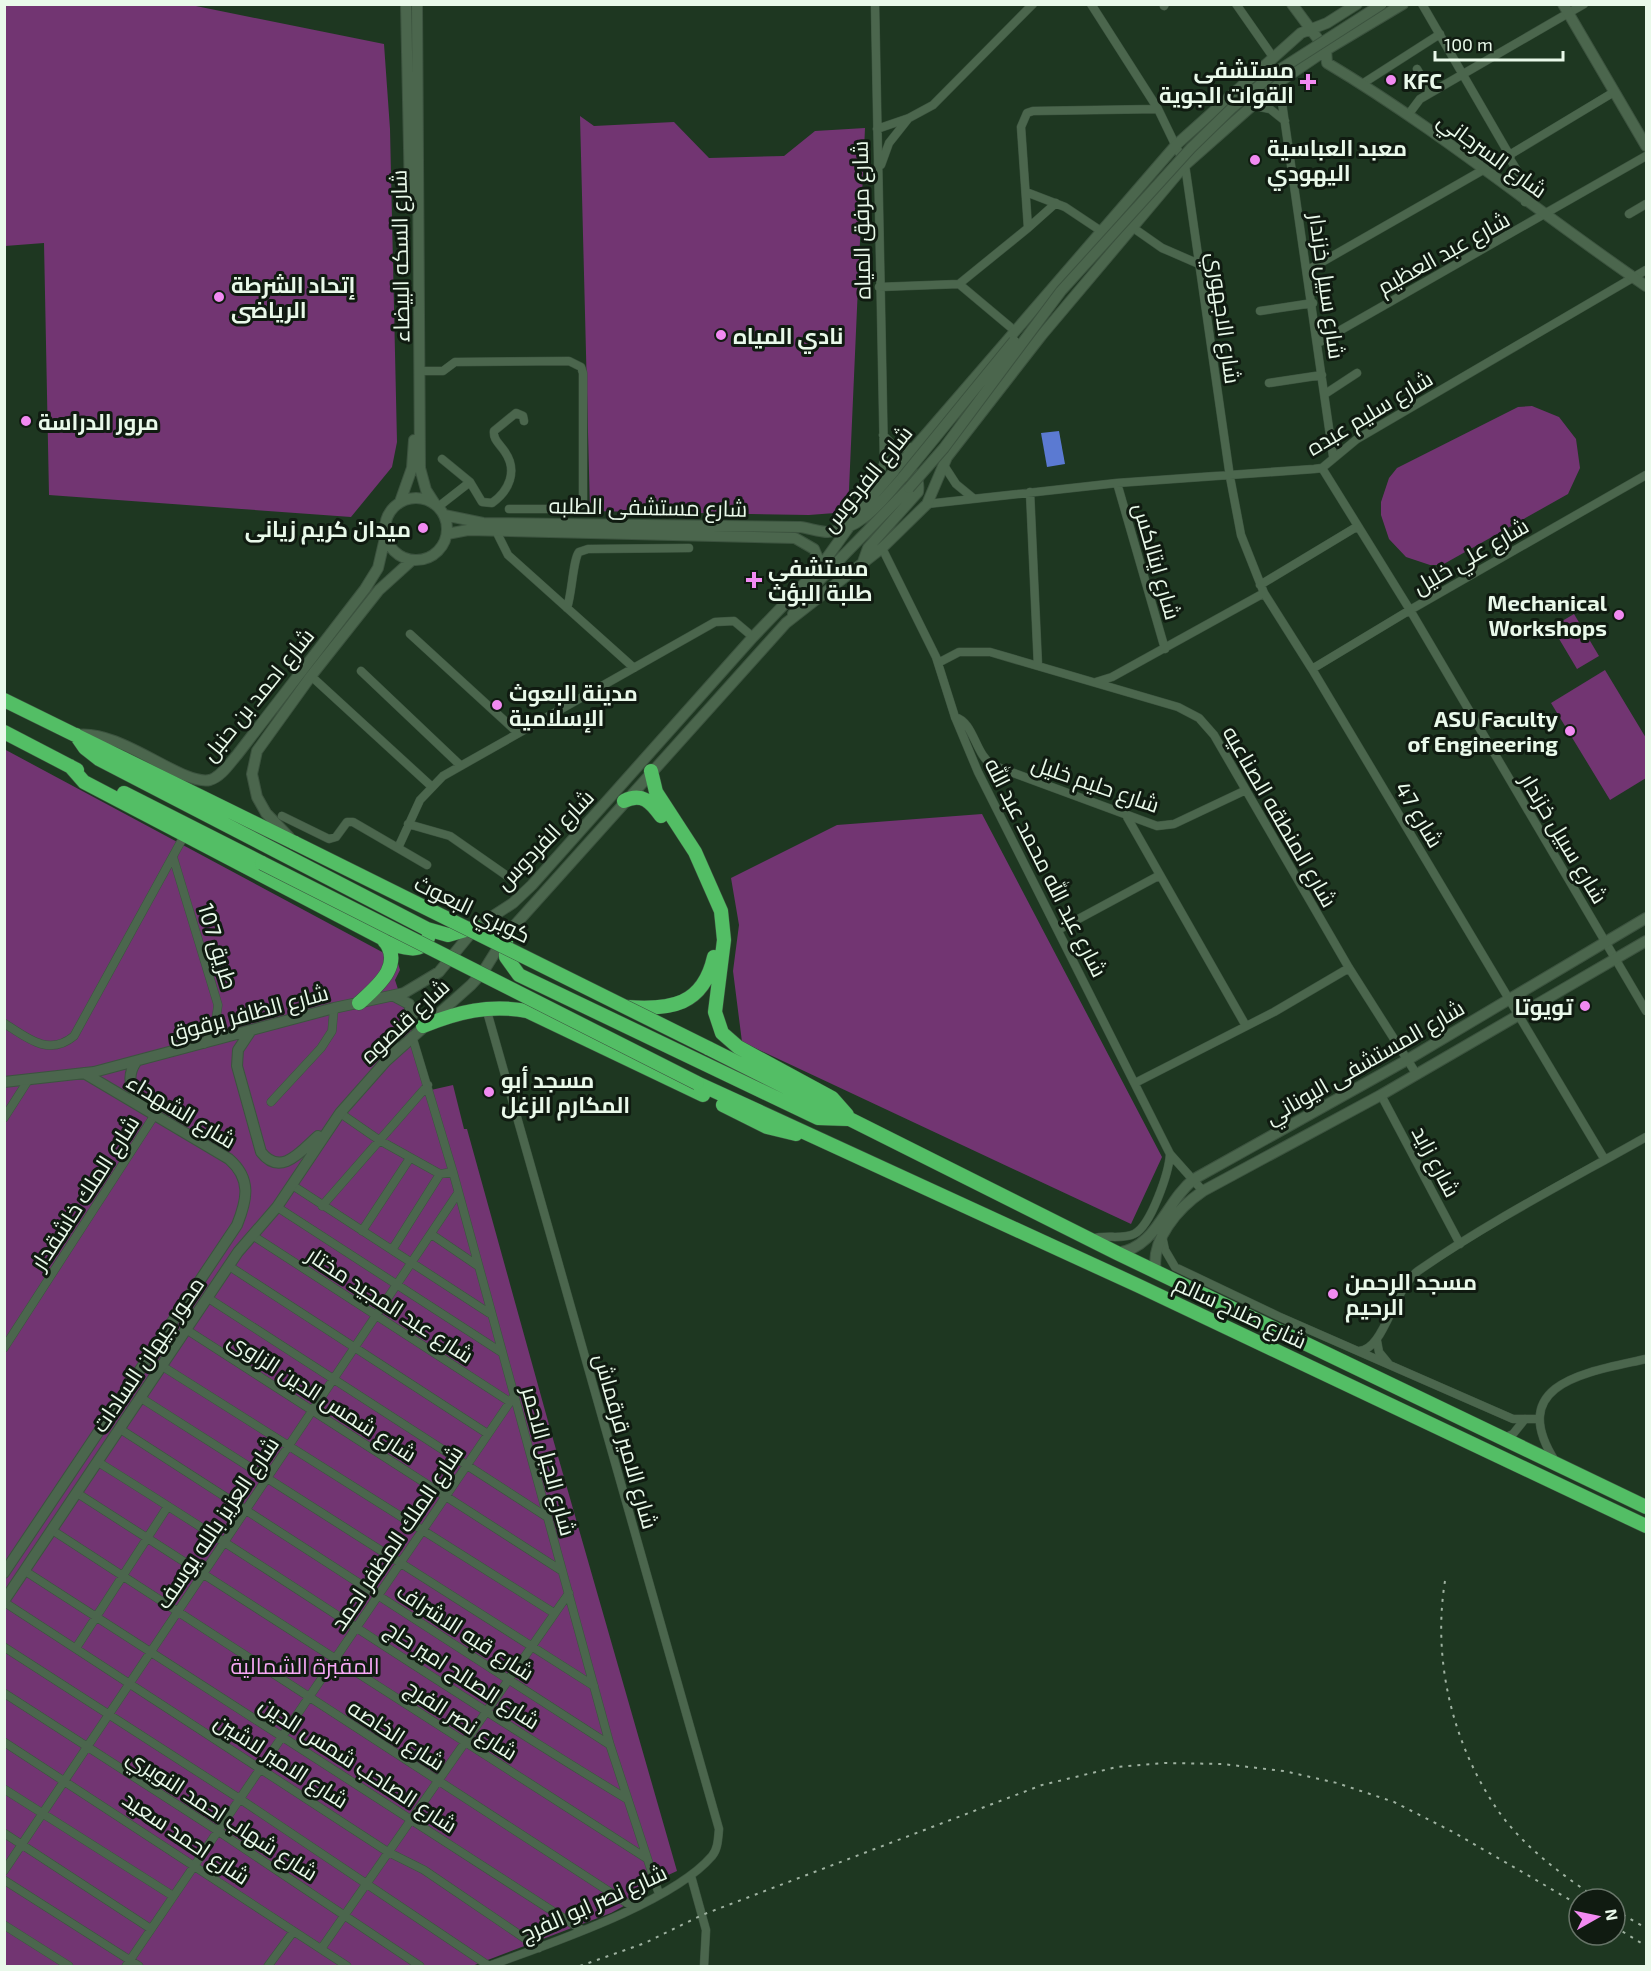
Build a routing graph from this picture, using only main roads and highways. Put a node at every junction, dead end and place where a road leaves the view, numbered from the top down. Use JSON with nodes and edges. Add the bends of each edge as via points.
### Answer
{"nodes":[{"id":1,"x":406,"y":4,"type":"edge"},
{"id":2,"x":417,"y":4,"type":"edge"},
{"id":3,"x":1292,"y":4,"type":"edge"},
{"id":4,"x":1357,"y":4,"type":"edge"},
{"id":5,"x":1373,"y":4,"type":"edge"},
{"id":6,"x":1382,"y":4,"type":"edge"},
{"id":7,"x":1403,"y":4,"type":"edge"},
{"id":8,"x":1566,"y":9,"type":"edge"},
{"id":9,"x":1309,"y":29,"type":"junction"},
{"id":10,"x":1326,"y":50,"type":"junction"},
{"id":11,"x":1645,"y":140,"type":"edge"},
{"id":12,"x":1647,"y":286,"type":"edge"},
{"id":13,"x":900,"y":473,"type":"junction"},
{"id":14,"x":400,"y":502,"type":"junction"},
{"id":15,"x":439,"y":508,"type":"junction"},
{"id":16,"x":852,"y":524,"type":"junction"},
{"id":17,"x":447,"y":534,"type":"junction"},
{"id":18,"x":385,"y":538,"type":"junction"},
{"id":19,"x":411,"y":561,"type":"junction"},
{"id":20,"x":863,"y":563,"type":"junction"},
{"id":21,"x":821,"y":566,"type":"junction"},
{"id":22,"x":792,"y":617,"type":"junction"},
{"id":23,"x":4,"y":700,"type":"edge"},
{"id":24,"x":4,"y":732,"type":"edge"},
{"id":25,"x":76,"y":735,"type":"junction"},
{"id":26,"x":70,"y":766,"type":"junction"},
{"id":27,"x":651,"y":771,"type":"junction"},
{"id":28,"x":624,"y":801,"type":"junction"},
{"id":29,"x":295,"y":843,"type":"junction"},
{"id":30,"x":1647,"y":918,"type":"edge"},
{"id":31,"x":476,"y":927,"type":"junction"},
{"id":32,"x":426,"y":929,"type":"junction"},
{"id":33,"x":506,"y":935,"type":"junction"},
{"id":34,"x":1647,"y":941,"type":"edge"},
{"id":35,"x":385,"y":942,"type":"junction"},
{"id":36,"x":519,"y":975,"type":"junction"},
{"id":37,"x":394,"y":996,"type":"junction"},
{"id":38,"x":359,"y":1003,"type":"junction"},
{"id":39,"x":506,"y":1007,"type":"junction"},
{"id":40,"x":627,"y":1007,"type":"junction"},
{"id":41,"x":423,"y":1026,"type":"junction"},
{"id":42,"x":250,"y":1031,"type":"junction"},
{"id":43,"x":386,"y":1061,"type":"junction"},
{"id":44,"x":136,"y":1062,"type":"junction"},
{"id":45,"x":84,"y":1072,"type":"junction"},
{"id":46,"x":4,"y":1082,"type":"edge"},
{"id":47,"x":154,"y":1116,"type":"junction"},
{"id":48,"x":850,"y":1119,"type":"junction"},
{"id":49,"x":326,"y":1132,"type":"junction"},
{"id":50,"x":816,"y":1137,"type":"junction"},
{"id":51,"x":237,"y":1225,"type":"joint"},
{"id":52,"x":1117,"y":1253,"type":"junction"},
{"id":53,"x":1156,"y":1272,"type":"junction"},
{"id":54,"x":1647,"y":1507,"type":"edge"},
{"id":55,"x":1647,"y":1526,"type":"edge"},
{"id":56,"x":4,"y":1573,"type":"edge"},
{"id":57,"x":4,"y":1601,"type":"edge"}],
"edges":[{"from":1,"to":14,"type":"main road","name":"شارع السكه البيضاء","via":[[414,432],[412,468]]},
{"from":2,"to":15,"type":"main road","name":"شارع السكه البيضاء","via":[[420,468],[426,489]]},
{"from":3,"to":9,"type":"main road"},
{"from":4,"to":9,"type":"main road"},
{"from":5,"to":13,"type":"main road","bridge":true,"via":[[1274,69],[1209,125],[1059,288]]},
{"from":6,"to":22,"type":"main road","bridge":true,"via":[[1276,72],[1191,148],[1061,291],[944,448],[809,591]]},
{"from":7,"to":10,"type":"main road"},
{"from":8,"to":11,"type":"main road"},
{"from":9,"to":10,"type":"main road"},
{"from":9,"to":13,"type":"main road","name":"شارع الفردوس","via":[[1176,145],[916,447]]},
{"from":10,"to":12,"type":"main road","name":"شارع السرجاني","via":[[1327,63],[1408,115],[1544,216]]},
{"from":10,"to":20,"type":"main road","name":"شارع الفردوس","via":[[1250,105],[1185,165],[1041,336],[943,464],[927,504]]},
{"from":13,"to":16,"type":"main road","name":"شارع الفردوس","via":[[873,496]]},
{"from":13,"to":16,"type":"main road","via":[[868,515]]},
{"from":13,"to":20,"type":"main road","via":[[906,469],[913,473],[918,480],[918,492],[868,548]]},
{"from":14,"to":15,"type":"main road","via":[[418,498]]},
{"from":14,"to":18,"type":"main road","via":[[387,518]]},
{"from":15,"to":16,"type":"main road","name":"شارع مستشفى الطلبه","via":[[469,521],[513,523],[800,527],[826,532]]},
{"from":15,"to":17,"type":"main road"},
{"from":16,"to":21,"type":"main road","name":"شارع الفردوس"},
{"from":17,"to":19,"type":"main road","via":[[437,553],[425,560]]},
{"from":17,"to":21,"type":"main road","name":"شارع مستشفى الطلبه","via":[[468,530],[795,537],[814,549]]},
{"from":18,"to":19,"type":"main road","via":[[395,553]]},
{"from":18,"to":25,"type":"main road","name":"شارع احمد بن حنبل","via":[[378,568],[365,589],[216,777],[198,779],[107,737]]},
{"from":19,"to":29,"type":"main road","name":"شارع احمد بن حنبل","via":[[387,580],[310,676],[260,746],[253,763],[257,797],[266,813]]},
{"from":20,"to":22,"type":"main road","name":"شارع الفردوس"},
{"from":21,"to":31,"type":"main road","name":"شارع الفردوس","via":[[532,885]]},
{"from":22,"to":27,"type":"main road","name":"شارع الفردوس"},
{"from":23,"to":25,"type":"highway"},
{"from":24,"to":26,"type":"highway"},
{"from":25,"to":29,"type":"highway","name":"كوبري البعوث"},
{"from":25,"to":32,"type":"highway","via":[[99,759]]},
{"from":26,"to":35,"type":"highway","via":[[84,782]]},
{"from":26,"to":50,"type":"highway","bridge":true,"via":[[697,1083]]},
{"from":27,"to":28,"type":"main road","name":"شارع الفردوس"},
{"from":27,"to":48,"type":"highway","via":[[656,792],[695,852],[721,911],[724,940],[715,1012],[722,1033],[738,1047],[832,1098]]},
{"from":28,"to":33,"type":"main road","name":"شارع الفردوس"},
{"from":28,"to":40,"type":"highway","via":[[636,797],[649,801],[679,843],[699,880],[712,917],[716,944],[710,973],[696,992],[673,1006]]},
{"from":29,"to":40,"type":"highway","name":"كوبري البعوث","bridge":true},
{"from":30,"to":52,"type":"main road","name":"شارع المستشفى اليوناني","via":[[1407,1060],[1194,1179],[1147,1240],[1133,1250]]},
{"from":31,"to":32,"type":"highway","via":[[448,935]]},
{"from":31,"to":37,"type":"main road","name":"شارع الظافر برقوق","via":[[439,972],[422,985]]},
{"from":32,"to":35,"type":"highway","via":[[428,940],[421,948]]},
{"from":33,"to":36,"type":"highway","via":[[506,957]]},
{"from":33,"to":41,"type":"main road","name":"شارع قنصوه","via":[[477,978]]},
{"from":34,"to":53,"type":"main road","name":"شارع المستشفى اليوناني","via":[[1417,1075],[1203,1191],[1183,1208],[1162,1236],[1155,1256]]},
{"from":35,"to":38,"type":"highway","via":[[391,958],[388,974]]},
{"from":36,"to":39,"type":"highway","via":[[507,988]]},
{"from":36,"to":48,"type":"highway","via":[[818,1118]]},
{"from":37,"to":38,"type":"main road","name":"شارع الظافر برقوق"},
{"from":37,"to":43,"type":"main road","via":[[409,1004],[412,1016],[395,1038]]},
{"from":38,"to":42,"type":"main road","name":"شارع الظافر برقوق"},
{"from":39,"to":41,"type":"highway","via":[[462,1011]]},
{"from":39,"to":50,"type":"highway","via":[[537,1013],[767,1127]]},
{"from":40,"to":48,"type":"highway","name":"كوبري البعوث","bridge":true},
{"from":41,"to":43,"type":"main road","name":"شارع قنصوه"},
{"from":42,"to":44,"type":"main road","name":"شارع الظافر برقوق"},
{"from":42,"to":49,"type":"main road","via":[[241,1043],[237,1066],[261,1152],[272,1161],[286,1162]]},
{"from":43,"to":49,"type":"main road","name":"شارع قنصوه"},
{"from":44,"to":45,"type":"main road","name":"شارع الظافر برقوق"},
{"from":44,"to":47,"type":"main road","via":[[130,1077],[131,1088]]},
{"from":45,"to":46,"type":"main road","name":"شارع الظافر برقوق"},
{"from":45,"to":47,"type":"main road","name":"شارع الشهداء"},
{"from":47,"to":51,"type":"main road","name":"شارع الشهداء","via":[[224,1156],[239,1169],[247,1196]]},
{"from":48,"to":52,"type":"highway","name":"شارع صلاح سالم"},
{"from":49,"to":57,"type":"main road","name":"محور جيهان السادات","via":[[277,1207],[229,1266]]},
{"from":50,"to":55,"type":"highway","name":"شارع صلاح سالم"},
{"from":51,"to":56,"type":"main road","name":"محور جيهان السادات"},
{"from":52,"to":53,"type":"highway","name":"شارع صلاح سالم"},
{"from":53,"to":54,"type":"highway","name":"شارع صلاح سالم"}]}
